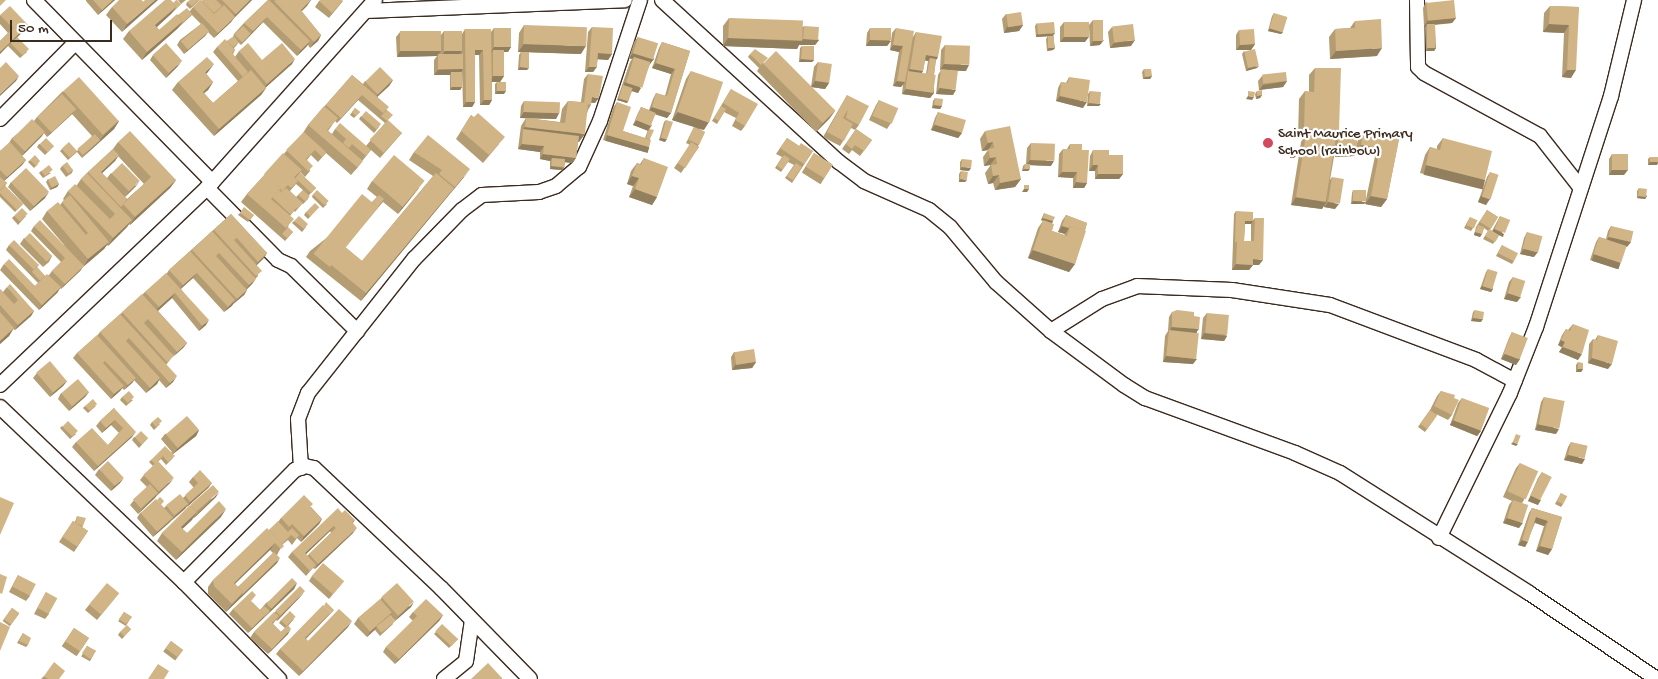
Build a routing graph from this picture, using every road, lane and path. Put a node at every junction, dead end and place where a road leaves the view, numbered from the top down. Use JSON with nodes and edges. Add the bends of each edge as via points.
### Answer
{"nodes":[{"id":1,"x":34,"y":0,"type":"edge"},
{"id":2,"x":625,"y":0,"type":"edge"},
{"id":3,"x":640,"y":0,"type":"edge"},
{"id":4,"x":662,"y":0,"type":"edge"},
{"id":5,"x":1417,"y":0,"type":"edge"},
{"id":6,"x":1634,"y":0,"type":"edge"},
{"id":7,"x":371,"y":6,"type":"edge"},
{"id":8,"x":75,"y":42,"type":"junction"},
{"id":9,"x":0,"y":119,"type":"edge"},
{"id":10,"x":210,"y":185,"type":"junction"},
{"id":11,"x":1580,"y":187,"type":"junction"},
{"id":12,"x":357,"y":331,"type":"junction"},
{"id":13,"x":1051,"y":331,"type":"junction"},
{"id":14,"x":1515,"y":381,"type":"junction"},
{"id":15,"x":0,"y":385,"type":"edge"},
{"id":16,"x":0,"y":408,"type":"edge"},
{"id":17,"x":301,"y":468,"type":"junction"},
{"id":18,"x":1439,"y":538,"type":"junction"},
{"id":19,"x":184,"y":582,"type":"junction"},
{"id":20,"x":472,"y":620,"type":"junction"},
{"id":21,"x":279,"y":679,"type":"edge"},
{"id":22,"x":444,"y":679,"type":"edge"},
{"id":23,"x":530,"y":679,"type":"edge"},
{"id":24,"x":1657,"y":679,"type":"edge"}],
"edges":[{"from":1,"to":8,"type":"street"},
{"from":2,"to":7,"type":"street"},
{"from":3,"to":12,"type":"street","via":[[600,121],[579,167],[556,186],[539,192],[482,195],[472,201],[414,259]]},
{"from":4,"to":13,"type":"street","via":[[839,162],[864,181],[929,210],[950,227],[996,282]]},
{"from":5,"to":11,"type":"street","via":[[1418,66],[1424,73],[1540,136]]},
{"from":6,"to":11,"type":"street","via":[[1611,96]]},
{"from":7,"to":10,"type":"street"},
{"from":8,"to":9,"type":"street"},
{"from":8,"to":10,"type":"street"},
{"from":10,"to":12,"type":"street","via":[[278,260],[291,266]]},
{"from":10,"to":15,"type":"street"},
{"from":11,"to":14,"type":"street"},
{"from":12,"to":17,"type":"street","via":[[302,406],[298,432]]},
{"from":13,"to":14,"type":"street","via":[[1102,299],[1136,286],[1232,290],[1330,305],[1476,360]]},
{"from":13,"to":18,"type":"street","via":[[1145,398],[1322,464]]},
{"from":14,"to":18,"type":"street"},
{"from":16,"to":19,"type":"street"},
{"from":17,"to":19,"type":"street"},
{"from":17,"to":20,"type":"street","via":[[314,468]]},
{"from":18,"to":24,"type":"street","via":[[1529,593]]},
{"from":19,"to":21,"type":"street"},
{"from":20,"to":22,"type":"street","via":[[466,661]]},
{"from":20,"to":23,"type":"street"}]}
